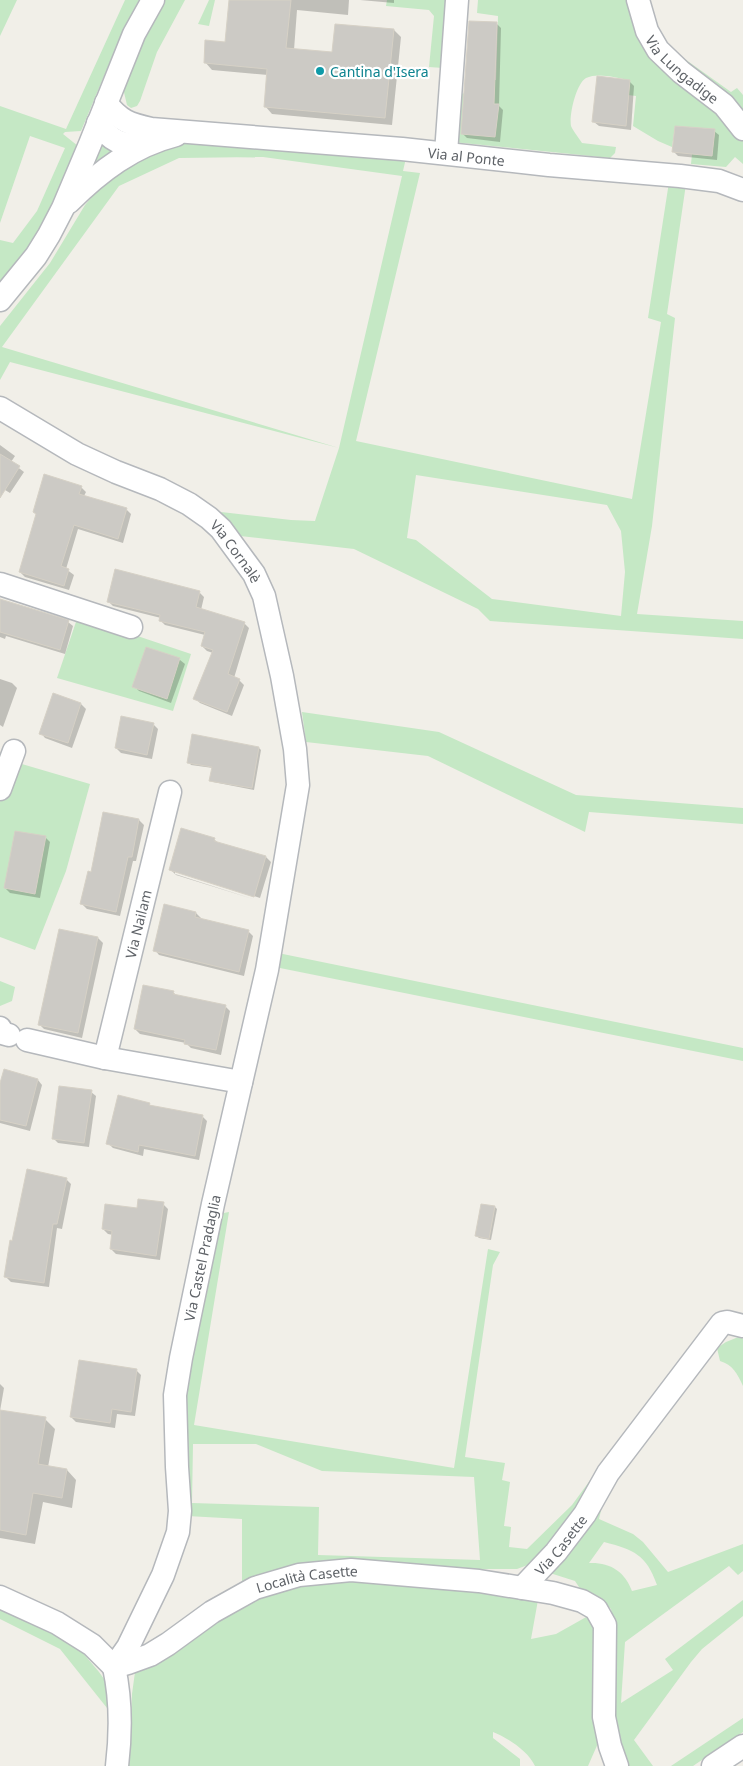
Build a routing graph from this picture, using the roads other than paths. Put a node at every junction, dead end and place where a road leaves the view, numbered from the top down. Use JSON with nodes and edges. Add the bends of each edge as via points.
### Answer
{"nodes":[{"id":1,"x":153,"y":0,"type":"edge"},
{"id":2,"x":457,"y":0,"type":"edge"},
{"id":3,"x":638,"y":0,"type":"edge"},
{"id":4,"x":102,"y":113,"type":"junction"},
{"id":5,"x":743,"y":129,"type":"edge"},
{"id":6,"x":189,"y":132,"type":"junction"},
{"id":7,"x":143,"y":146,"type":"junction"},
{"id":8,"x":446,"y":153,"type":"junction"},
{"id":9,"x":743,"y":190,"type":"edge"},
{"id":10,"x":63,"y":208,"type":"junction"},
{"id":11,"x":0,"y":300,"type":"edge"},
{"id":12,"x":0,"y":408,"type":"edge"},
{"id":13,"x":0,"y":584,"type":"edge"},
{"id":14,"x":131,"y":627,"type":"dead end"},
{"id":15,"x":14,"y":751,"type":"dead end"},
{"id":16,"x":0,"y":789,"type":"edge"},
{"id":17,"x":170,"y":792,"type":"dead end"},
{"id":18,"x":292,"y":820,"type":"joint"},
{"id":19,"x":12,"y":1034,"type":"edge"},
{"id":20,"x":105,"y":1058,"type":"junction"},
{"id":21,"x":240,"y":1082,"type":"junction"},
{"id":22,"x":743,"y":1326,"type":"edge"},
{"id":23,"x":522,"y":1588,"type":"junction"},
{"id":24,"x":0,"y":1597,"type":"edge"},
{"id":25,"x":116,"y":1677,"type":"junction"},
{"id":26,"x":743,"y":1746,"type":"edge"},
{"id":27,"x":117,"y":1766,"type":"edge"},
{"id":28,"x":617,"y":1766,"type":"edge"},
{"id":29,"x":713,"y":1766,"type":"edge"}],
"edges":[{"from":1,"to":4,"type":"street","via":[[134,34]]},
{"from":2,"to":8,"type":"street"},
{"from":3,"to":5,"type":"street","name":"Via Lungadige","via":[[647,31],[658,50],[724,106]]},
{"from":4,"to":6,"type":"street","name":"Via al Ponte","via":[[114,113],[122,121],[151,130]]},
{"from":4,"to":7,"type":"street","via":[[106,135],[126,144]]},
{"from":4,"to":10,"type":"street"},
{"from":6,"to":7,"type":"street","name":"Via al Ponte"},
{"from":6,"to":8,"type":"street","name":"Via al Ponte"},
{"from":7,"to":10,"type":"street","name":"Via al Ponte","via":[[96,176]]},
{"from":8,"to":9,"type":"street","name":"Via al Ponte","via":[[703,179]]},
{"from":10,"to":11,"type":"street","via":[[36,256]]},
{"from":12,"to":18,"type":"street","name":"Via Cornalè","via":[[77,454],[189,504],[221,529],[254,574],[264,596],[296,749],[298,785]]},
{"from":13,"to":14,"type":"street"},
{"from":15,"to":16,"type":"street"},
{"from":17,"to":20,"type":"street","name":"Via Nailam"},
{"from":18,"to":21,"type":"street","name":"Via Castel Pradaglia","via":[[267,970]]},
{"from":19,"to":20,"type":"street"},
{"from":20,"to":21,"type":"street"},
{"from":21,"to":25,"type":"street","name":"Via Castel Pradaglia","via":[[175,1395],[178,1532],[163,1575]]},
{"from":22,"to":23,"type":"street","name":"Via Casette","via":[[722,1323],[608,1473],[585,1514],[556,1552]]},
{"from":23,"to":25,"type":"street","name":"Località Casette","via":[[351,1570],[299,1575],[255,1588],[212,1612],[150,1655],[128,1663]]},
{"from":23,"to":28,"type":"street","name":"Via Casette","via":[[582,1601],[596,1609],[605,1625],[604,1717]]},
{"from":24,"to":25,"type":"street","via":[[57,1623],[92,1645]]},
{"from":25,"to":27,"type":"street","via":[[120,1739]]},
{"from":26,"to":29,"type":"street"}]}
